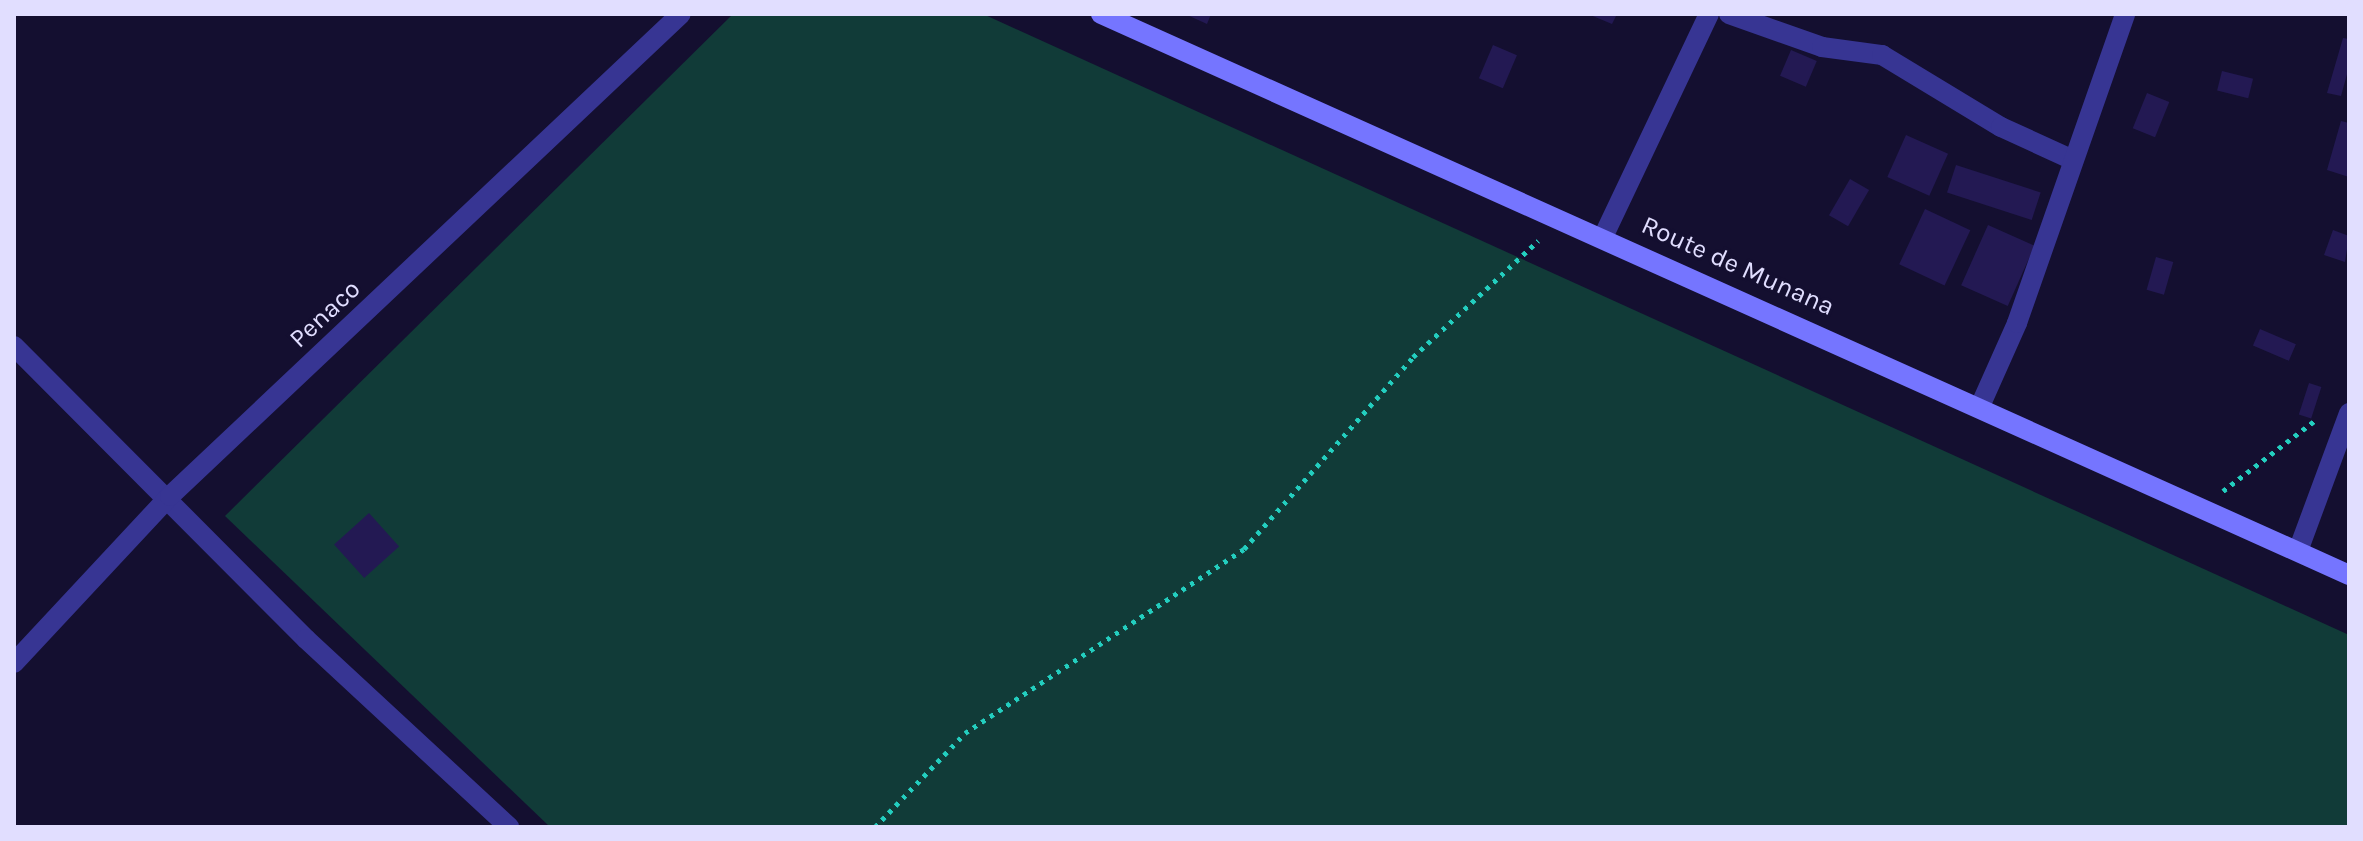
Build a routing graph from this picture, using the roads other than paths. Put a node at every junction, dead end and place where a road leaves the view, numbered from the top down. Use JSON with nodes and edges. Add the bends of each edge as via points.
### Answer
{"nodes":[{"id":1,"x":681,"y":14,"type":"edge"},
{"id":2,"x":1101,"y":14,"type":"edge"},
{"id":3,"x":1709,"y":14,"type":"edge"},
{"id":4,"x":1729,"y":14,"type":"edge"},
{"id":5,"x":2125,"y":14,"type":"edge"},
{"id":6,"x":2073,"y":160,"type":"junction"},
{"id":7,"x":1604,"y":235,"type":"junction"},
{"id":8,"x":14,"y":346,"type":"edge"},
{"id":9,"x":1981,"y":404,"type":"junction"},
{"id":10,"x":2349,"y":413,"type":"edge"},
{"id":11,"x":170,"y":496,"type":"junction"},
{"id":12,"x":2298,"y":551,"type":"junction"},
{"id":13,"x":2349,"y":575,"type":"edge"},
{"id":14,"x":14,"y":663,"type":"edge"},
{"id":15,"x":509,"y":827,"type":"edge"}],
"edges":[{"from":1,"to":11,"type":"street","name":"Penaco"},
{"from":2,"to":7,"type":"main road","name":"Route de Munana"},
{"from":3,"to":7,"type":"street"},
{"from":4,"to":6,"type":"street","via":[[1822,47],[1882,55],[2001,127]]},
{"from":5,"to":6,"type":"street"},
{"from":6,"to":9,"type":"street"},
{"from":7,"to":9,"type":"main road","name":"Route de Munana"},
{"from":8,"to":11,"type":"street"},
{"from":9,"to":12,"type":"main road","name":"Route de Munana"},
{"from":10,"to":12,"type":"street"},
{"from":11,"to":14,"type":"street","name":"Penaco"},
{"from":11,"to":15,"type":"street","via":[[306,639]]},
{"from":12,"to":13,"type":"main road","name":"Route de Munana"}]}
